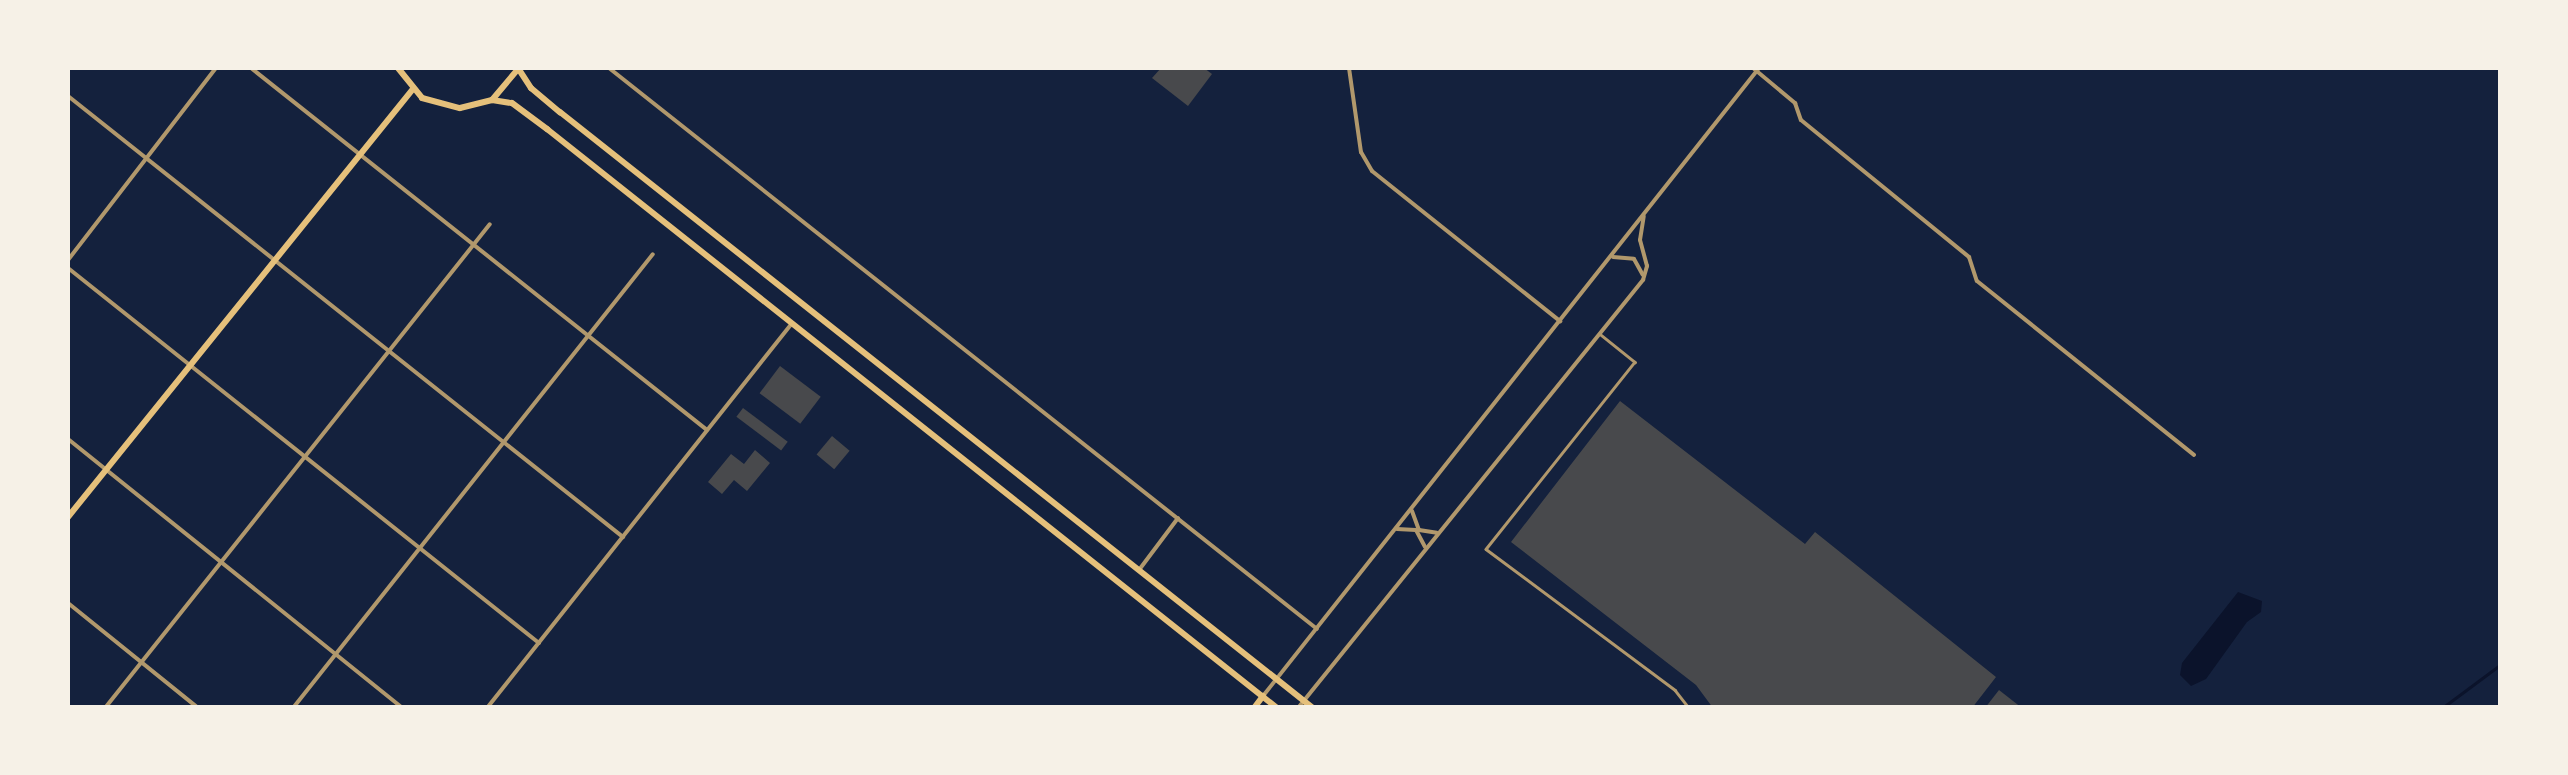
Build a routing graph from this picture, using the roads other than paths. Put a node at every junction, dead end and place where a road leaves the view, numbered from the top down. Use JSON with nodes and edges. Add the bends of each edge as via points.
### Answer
{"nodes":[{"id":1,"x":216,"y":68,"type":"edge"},
{"id":2,"x":251,"y":68,"type":"edge"},
{"id":3,"x":398,"y":68,"type":"edge"},
{"id":4,"x":518,"y":68,"type":"edge"},
{"id":5,"x":609,"y":68,"type":"edge"},
{"id":6,"x":1350,"y":68,"type":"edge"},
{"id":7,"x":1756,"y":69,"type":"edge"},
{"id":8,"x":412,"y":90,"type":"junction"},
{"id":9,"x":68,"y":96,"type":"edge"},
{"id":10,"x":492,"y":100,"type":"junction"},
{"id":11,"x":360,"y":152,"type":"junction"},
{"id":12,"x":144,"y":158,"type":"junction"},
{"id":13,"x":1645,"y":213,"type":"junction"},
{"id":14,"x":490,"y":224,"type":"dead end"},
{"id":15,"x":474,"y":244,"type":"junction"},
{"id":16,"x":653,"y":254,"type":"dead end"},
{"id":17,"x":274,"y":259,"type":"junction"},
{"id":18,"x":1609,"y":259,"type":"junction"},
{"id":19,"x":68,"y":260,"type":"edge"},
{"id":20,"x":68,"y":268,"type":"edge"},
{"id":21,"x":1643,"y":280,"type":"junction"},
{"id":22,"x":1560,"y":321,"type":"junction"},
{"id":23,"x":792,"y":322,"type":"junction"},
{"id":24,"x":1600,"y":333,"type":"junction"},
{"id":25,"x":590,"y":334,"type":"junction"},
{"id":26,"x":389,"y":350,"type":"junction"},
{"id":27,"x":189,"y":365,"type":"junction"},
{"id":28,"x":707,"y":430,"type":"junction"},
{"id":29,"x":68,"y":439,"type":"edge"},
{"id":30,"x":504,"y":441,"type":"junction"},
{"id":31,"x":306,"y":455,"type":"junction"},
{"id":32,"x":2194,"y":455,"type":"dead end"},
{"id":33,"x":106,"y":469,"type":"junction"},
{"id":34,"x":1415,"y":505,"type":"junction"},
{"id":35,"x":68,"y":517,"type":"edge"},
{"id":36,"x":1178,"y":518,"type":"junction"},
{"id":37,"x":1442,"y":530,"type":"junction"},
{"id":38,"x":1392,"y":533,"type":"junction"},
{"id":39,"x":622,"y":537,"type":"junction"},
{"id":40,"x":420,"y":546,"type":"junction"},
{"id":41,"x":1424,"y":552,"type":"junction"},
{"id":42,"x":221,"y":562,"type":"junction"},
{"id":43,"x":1138,"y":570,"type":"junction"},
{"id":44,"x":68,"y":604,"type":"edge"},
{"id":45,"x":1316,"y":629,"type":"junction"},
{"id":46,"x":538,"y":643,"type":"junction"},
{"id":47,"x":336,"y":654,"type":"junction"},
{"id":48,"x":141,"y":662,"type":"junction"},
{"id":49,"x":1277,"y":679,"type":"junction"},
{"id":50,"x":1263,"y":696,"type":"junction"},
{"id":51,"x":1304,"y":700,"type":"junction"},
{"id":52,"x":105,"y":708,"type":"edge"},
{"id":53,"x":198,"y":708,"type":"edge"},
{"id":54,"x":293,"y":708,"type":"edge"},
{"id":55,"x":403,"y":708,"type":"edge"},
{"id":56,"x":487,"y":708,"type":"edge"},
{"id":57,"x":1254,"y":708,"type":"edge"},
{"id":58,"x":1277,"y":708,"type":"edge"},
{"id":59,"x":1298,"y":708,"type":"edge"},
{"id":60,"x":1314,"y":708,"type":"edge"},
{"id":61,"x":1690,"y":708,"type":"edge"}],
"edges":[{"from":1,"to":12,"type":"street"},
{"from":2,"to":11,"type":"street"},
{"from":3,"to":8,"type":"main road"},
{"from":4,"to":10,"type":"main road"},
{"from":4,"to":43,"type":"main road","via":[[560,112]]},
{"from":5,"to":36,"type":"street"},
{"from":6,"to":22,"type":"street","via":[[1362,152],[1372,172]]},
{"from":7,"to":13,"type":"street"},
{"from":7,"to":32,"type":"street","via":[[1794,103],[1801,120],[1969,256],[1976,281]]},
{"from":8,"to":10,"type":"main road","via":[[447,108]]},
{"from":8,"to":11,"type":"main road"},
{"from":9,"to":12,"type":"street"},
{"from":10,"to":23,"type":"main road","via":[[515,105],[547,128]]},
{"from":11,"to":15,"type":"street"},
{"from":11,"to":17,"type":"main road"},
{"from":12,"to":17,"type":"street"},
{"from":12,"to":19,"type":"street"},
{"from":13,"to":18,"type":"street"},
{"from":13,"to":21,"type":"street"},
{"from":14,"to":15,"type":"street"},
{"from":15,"to":25,"type":"street"},
{"from":15,"to":26,"type":"street"},
{"from":16,"to":25,"type":"street"},
{"from":17,"to":26,"type":"street"},
{"from":17,"to":27,"type":"main road"},
{"from":18,"to":21,"type":"street","via":[[1631,258]]},
{"from":18,"to":22,"type":"street"},
{"from":20,"to":27,"type":"street"},
{"from":21,"to":24,"type":"street"},
{"from":22,"to":34,"type":"street"},
{"from":23,"to":28,"type":"street"},
{"from":23,"to":50,"type":"main road"},
{"from":24,"to":37,"type":"street"},
{"from":24,"to":61,"type":"lane","via":[[1636,362],[1486,549]]},
{"from":25,"to":28,"type":"street"},
{"from":25,"to":30,"type":"street"},
{"from":26,"to":30,"type":"street"},
{"from":26,"to":31,"type":"street"},
{"from":27,"to":31,"type":"street"},
{"from":27,"to":33,"type":"main road"},
{"from":28,"to":39,"type":"street"},
{"from":29,"to":33,"type":"street"},
{"from":30,"to":39,"type":"street"},
{"from":30,"to":40,"type":"street"},
{"from":31,"to":40,"type":"street"},
{"from":31,"to":42,"type":"street"},
{"from":33,"to":35,"type":"main road"},
{"from":33,"to":42,"type":"street"},
{"from":34,"to":37,"type":"street","via":[[1418,529]]},
{"from":34,"to":38,"type":"street"},
{"from":36,"to":43,"type":"street"},
{"from":36,"to":45,"type":"street"},
{"from":37,"to":41,"type":"street"},
{"from":38,"to":41,"type":"street","via":[[1416,530]]},
{"from":38,"to":45,"type":"street"},
{"from":39,"to":46,"type":"street"},
{"from":40,"to":46,"type":"street"},
{"from":40,"to":47,"type":"street"},
{"from":41,"to":51,"type":"street"},
{"from":42,"to":47,"type":"street"},
{"from":42,"to":48,"type":"street"},
{"from":43,"to":49,"type":"main road"},
{"from":44,"to":48,"type":"street"},
{"from":45,"to":49,"type":"street"},
{"from":46,"to":56,"type":"street"},
{"from":47,"to":54,"type":"street"},
{"from":47,"to":55,"type":"street"},
{"from":48,"to":52,"type":"street"},
{"from":48,"to":53,"type":"street"},
{"from":49,"to":50,"type":"street"},
{"from":49,"to":51,"type":"main road"},
{"from":50,"to":57,"type":"main road"},
{"from":50,"to":58,"type":"main road"},
{"from":51,"to":59,"type":"street"},
{"from":51,"to":60,"type":"main road"}]}
